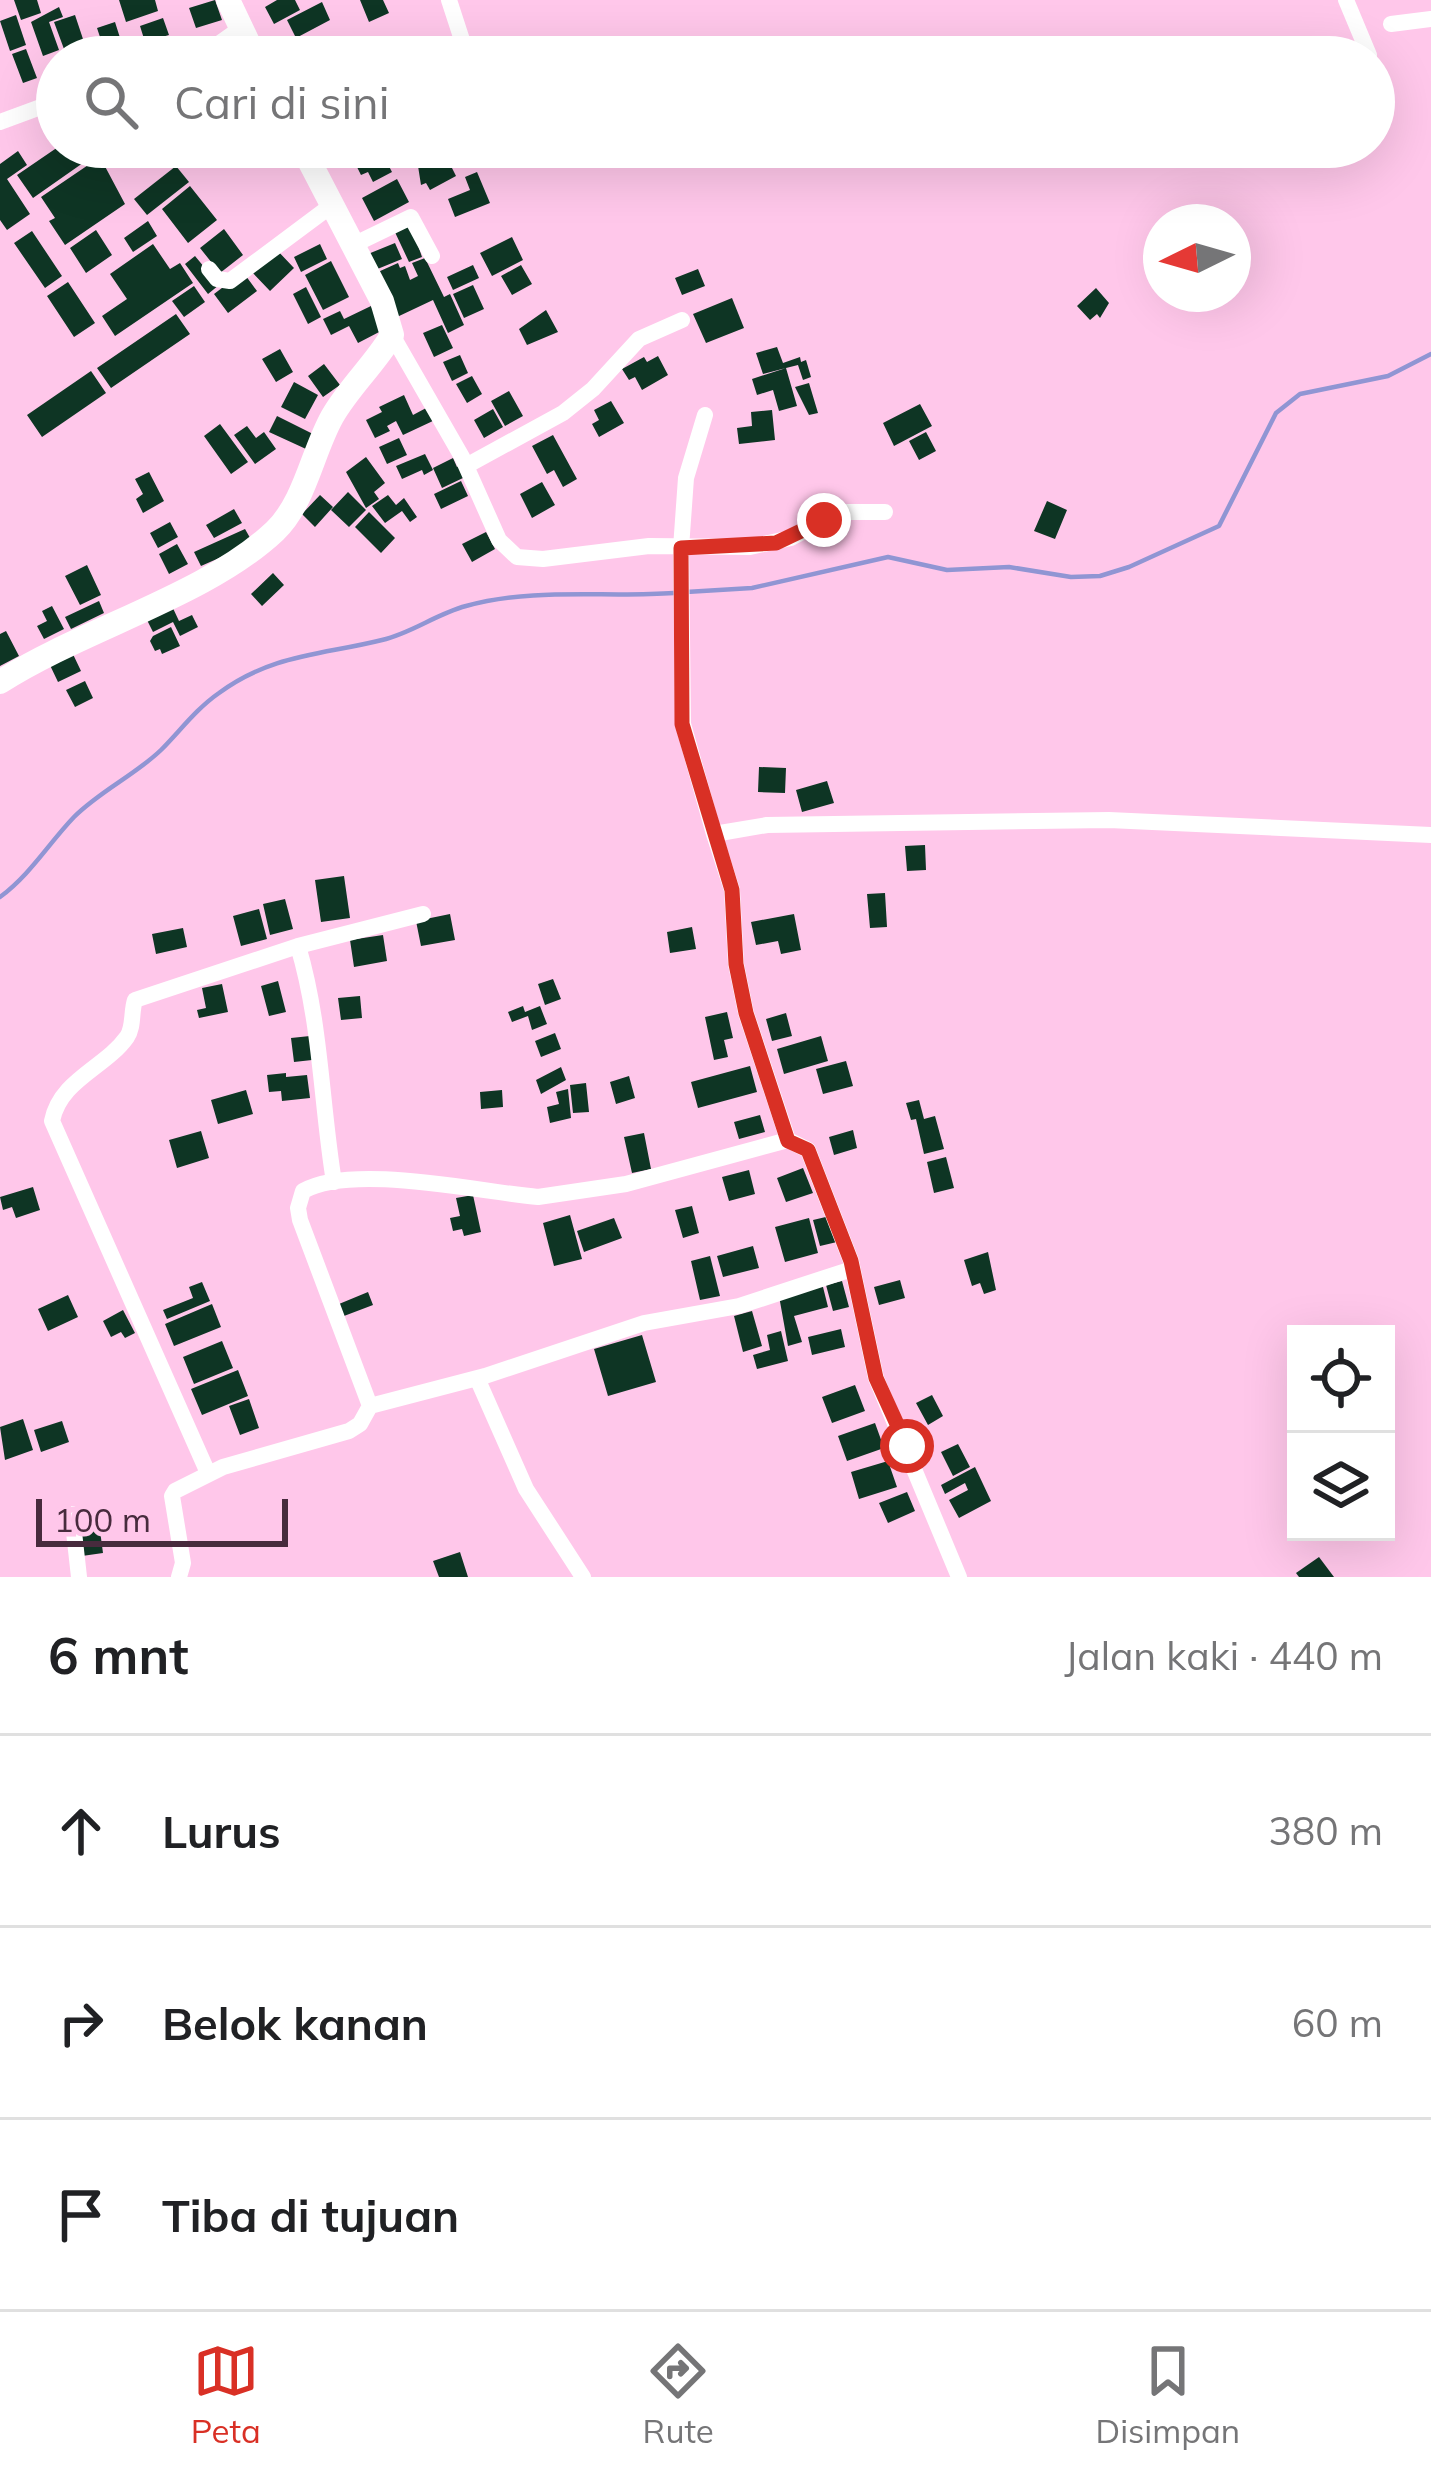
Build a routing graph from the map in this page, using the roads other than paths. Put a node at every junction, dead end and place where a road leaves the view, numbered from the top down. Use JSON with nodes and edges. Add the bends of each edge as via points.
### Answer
{"nodes":[{"id":1,"x":228,"y":0,"type":"edge"},
{"id":2,"x":448,"y":0,"type":"edge"},
{"id":3,"x":1346,"y":0,"type":"edge"},
{"id":4,"x":1431,"y":19,"type":"edge"},
{"id":5,"x":1391,"y":25,"type":"dead end"},
{"id":6,"x":241,"y":28,"type":"junction"},
{"id":7,"x":230,"y":36,"type":"edge"},
{"id":8,"x":245,"y":36,"type":"edge"},
{"id":9,"x":460,"y":36,"type":"edge"},
{"id":10,"x":1361,"y":36,"type":"edge"},
{"id":11,"x":36,"y":108,"type":"edge"},
{"id":12,"x":0,"y":122,"type":"edge"},
{"id":13,"x":313,"y":168,"type":"edge"},
{"id":14,"x":332,"y":205,"type":"junction"},
{"id":15,"x":353,"y":245,"type":"junction"},
{"id":16,"x":432,"y":256,"type":"dead end"},
{"id":17,"x":209,"y":268,"type":"dead end"},
{"id":18,"x":682,"y":320,"type":"dead end"},
{"id":19,"x":392,"y":335,"type":"junction"},
{"id":20,"x":705,"y":415,"type":"dead end"},
{"id":21,"x":466,"y":466,"type":"junction"},
{"id":22,"x":885,"y":512,"type":"dead end"},
{"id":23,"x":681,"y":548,"type":"junction"},
{"id":24,"x":0,"y":682,"type":"edge"},
{"id":25,"x":714,"y":834,"type":"junction"},
{"id":26,"x":1431,"y":835,"type":"edge"},
{"id":27,"x":422,"y":914,"type":"dead end"},
{"id":28,"x":298,"y":946,"type":"junction"},
{"id":29,"x":788,"y":1141,"type":"junction"},
{"id":30,"x":334,"y":1182,"type":"junction"},
{"id":31,"x":852,"y":1269,"type":"junction"},
{"id":32,"x":477,"y":1378,"type":"junction"},
{"id":33,"x":370,"y":1406,"type":"junction"},
{"id":34,"x":208,"y":1473,"type":"junction"},
{"id":35,"x":72,"y":1514,"type":"dead end"},
{"id":36,"x":79,"y":1577,"type":"edge"},
{"id":37,"x":178,"y":1577,"type":"edge"},
{"id":38,"x":583,"y":1577,"type":"edge"},
{"id":39,"x":959,"y":1577,"type":"edge"}],
"edges":[{"from":1,"to":6,"type":"street"},
{"from":2,"to":9,"type":"street"},
{"from":3,"to":10,"type":"street"},
{"from":4,"to":5,"type":"street"},
{"from":6,"to":7,"type":"street"},
{"from":6,"to":8,"type":"street"},
{"from":11,"to":12,"type":"street"},
{"from":13,"to":14,"type":"street"},
{"from":14,"to":15,"type":"street"},
{"from":14,"to":17,"type":"street","via":[[230,280],[217,280]]},
{"from":15,"to":16,"type":"street","via":[[411,217]]},
{"from":15,"to":19,"type":"street"},
{"from":18,"to":21,"type":"street","via":[[638,339],[563,413]]},
{"from":19,"to":21,"type":"street"},
{"from":19,"to":24,"type":"street","via":[[329,421],[292,510],[262,542]]},
{"from":20,"to":23,"type":"street","via":[[686,478]]},
{"from":21,"to":23,"type":"street","via":[[499,540],[517,557]]},
{"from":22,"to":23,"type":"street","via":[[840,512],[776,543]]},
{"from":23,"to":25,"type":"street","via":[[682,724]]},
{"from":25,"to":26,"type":"street","via":[[766,825],[1109,820]]},
{"from":25,"to":29,"type":"street","via":[[732,890],[746,1013]]},
{"from":27,"to":28,"type":"street"},
{"from":28,"to":30,"type":"street","via":[[319,1030]]},
{"from":28,"to":34,"type":"street","via":[[135,1000],[128,1036],[66,1093],[52,1121]]},
{"from":29,"to":30,"type":"street","via":[[626,1184],[538,1197]]},
{"from":29,"to":31,"type":"street","via":[[808,1150]]},
{"from":30,"to":33,"type":"street","via":[[303,1191],[298,1208]]},
{"from":31,"to":32,"type":"street","via":[[739,1306],[644,1323]]},
{"from":31,"to":39,"type":"street","via":[[876,1378]]},
{"from":32,"to":33,"type":"street"},
{"from":32,"to":38,"type":"street","via":[[526,1489]]},
{"from":33,"to":34,"type":"street","via":[[349,1431]]},
{"from":34,"to":37,"type":"street","via":[[172,1496],[183,1563]]},
{"from":35,"to":36,"type":"street"}]}
